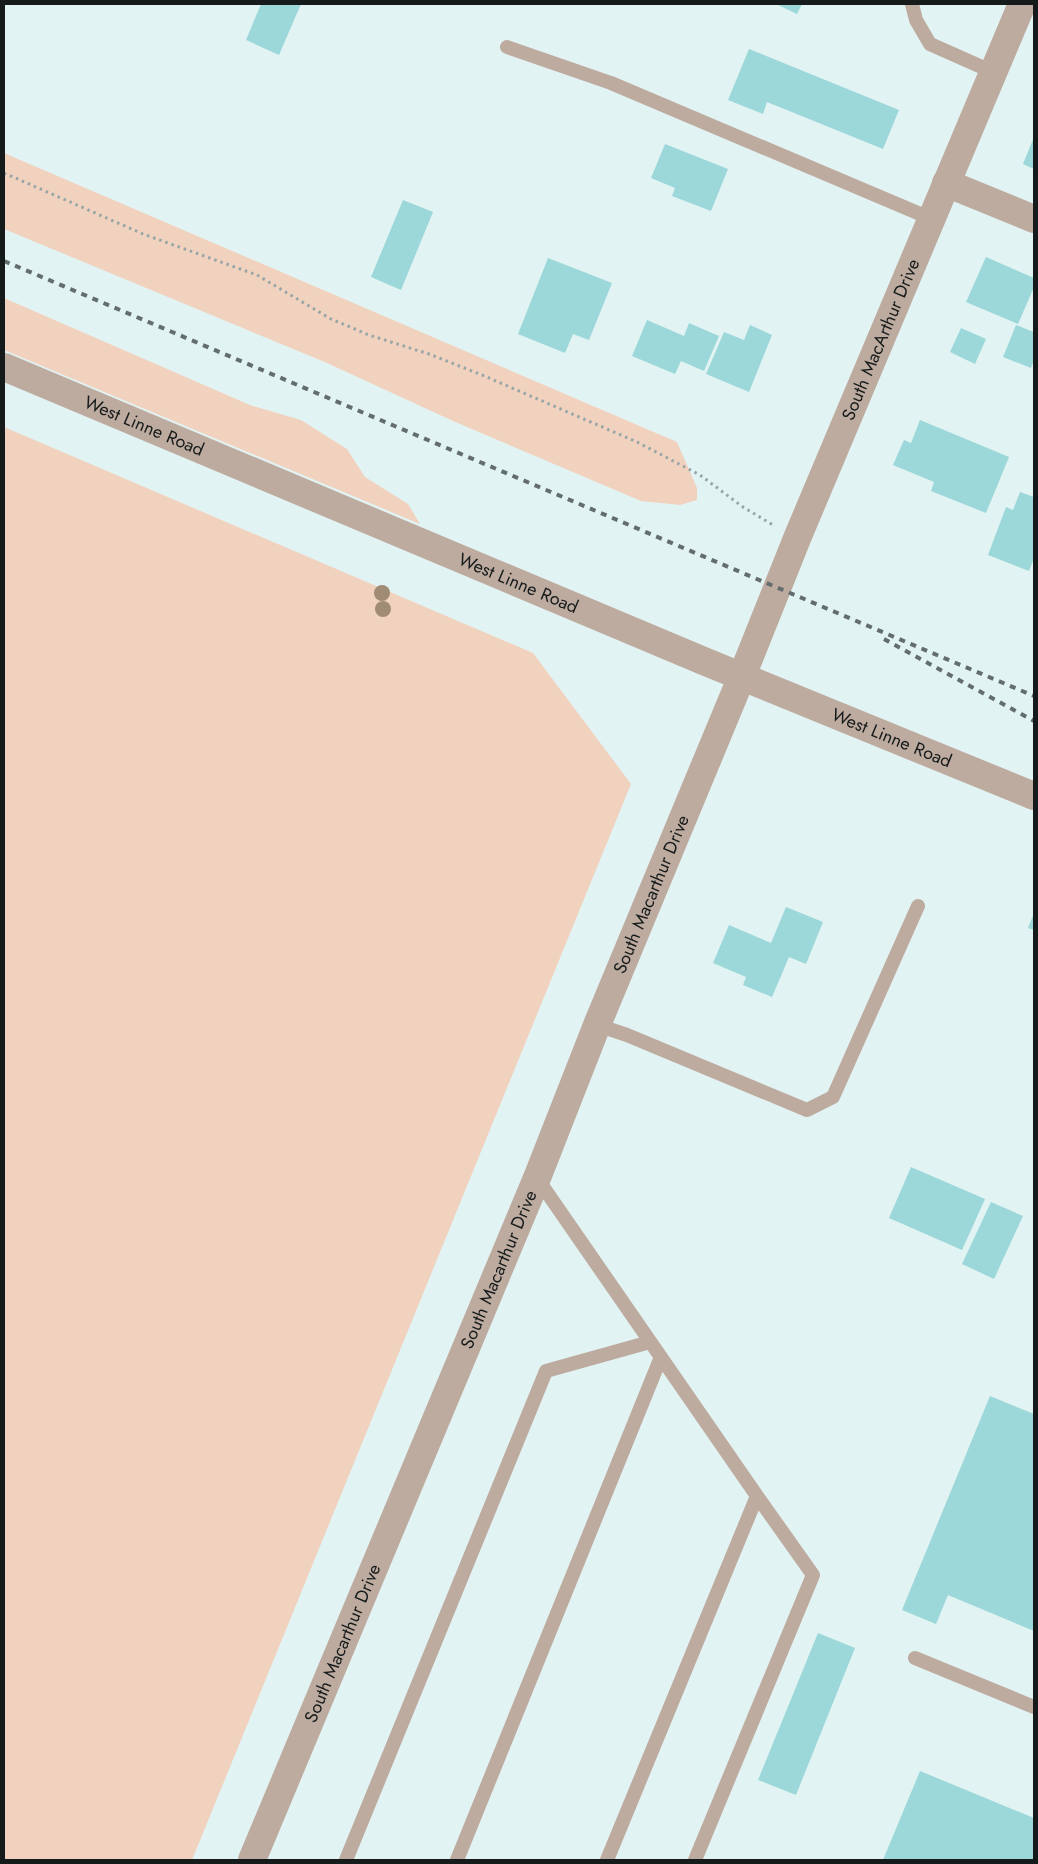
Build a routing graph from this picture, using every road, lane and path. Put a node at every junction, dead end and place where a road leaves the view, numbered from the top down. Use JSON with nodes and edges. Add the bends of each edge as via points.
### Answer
{"nodes":[{"id":1,"x":912,"y":4,"type":"edge"},
{"id":2,"x":1022,"y":4,"type":"edge"},
{"id":3,"x":507,"y":47,"type":"dead end"},
{"id":4,"x":993,"y":72,"type":"junction"},
{"id":5,"x":4,"y":173,"type":"edge"},
{"id":6,"x":946,"y":183,"type":"junction"},
{"id":7,"x":932,"y":219,"type":"junction"},
{"id":8,"x":1034,"y":219,"type":"edge"},
{"id":9,"x":4,"y":367,"type":"edge"},
{"id":10,"x":798,"y":536,"type":"junction"},
{"id":11,"x":742,"y":676,"type":"junction"},
{"id":12,"x":1034,"y":796,"type":"edge"},
{"id":13,"x":918,"y":906,"type":"dead end"},
{"id":14,"x":597,"y":1025,"type":"junction"},
{"id":15,"x":537,"y":1178,"type":"junction"},
{"id":16,"x":650,"y":1342,"type":"junction"},
{"id":17,"x":661,"y":1357,"type":"junction"},
{"id":18,"x":757,"y":1496,"type":"junction"},
{"id":19,"x":915,"y":1658,"type":"dead end"},
{"id":20,"x":1034,"y":1707,"type":"edge"},
{"id":21,"x":252,"y":1860,"type":"edge"},
{"id":22,"x":346,"y":1860,"type":"edge"},
{"id":23,"x":457,"y":1860,"type":"edge"},
{"id":24,"x":607,"y":1860,"type":"edge"},
{"id":25,"x":694,"y":1860,"type":"edge"}],
"edges":[{"from":1,"to":4,"type":"lane","via":[[916,20],[930,44]]},
{"from":2,"to":4,"type":"street","name":"South MacArthur Drive"},
{"from":3,"to":7,"type":"lane","via":[[619,86]]},
{"from":4,"to":6,"type":"street","name":"South MacArthur Drive"},
{"from":5,"to":10,"type":"path","via":[[143,234],[257,275],[354,328],[482,375],[637,442],[700,475],[764,521]]},
{"from":6,"to":7,"type":"street","name":"South MacArthur Drive"},
{"from":6,"to":8,"type":"street"},
{"from":7,"to":10,"type":"street","name":"South MacArthur Drive"},
{"from":9,"to":11,"type":"street","name":"West Linne Road"},
{"from":10,"to":11,"type":"street","name":"South MacArthur Drive"},
{"from":11,"to":12,"type":"street","name":"West Linne Road"},
{"from":11,"to":14,"type":"street","name":"South Macarthur Drive"},
{"from":13,"to":14,"type":"lane","via":[[833,1097],[807,1110]]},
{"from":14,"to":15,"type":"street","name":"South Macarthur Drive"},
{"from":15,"to":16,"type":"lane"},
{"from":15,"to":21,"type":"street","name":"South Macarthur Drive"},
{"from":16,"to":17,"type":"lane"},
{"from":16,"to":22,"type":"lane","via":[[546,1371]]},
{"from":17,"to":18,"type":"lane"},
{"from":17,"to":23,"type":"lane"},
{"from":18,"to":24,"type":"lane"},
{"from":18,"to":25,"type":"lane","via":[[813,1575]]},
{"from":19,"to":20,"type":"lane"}]}
